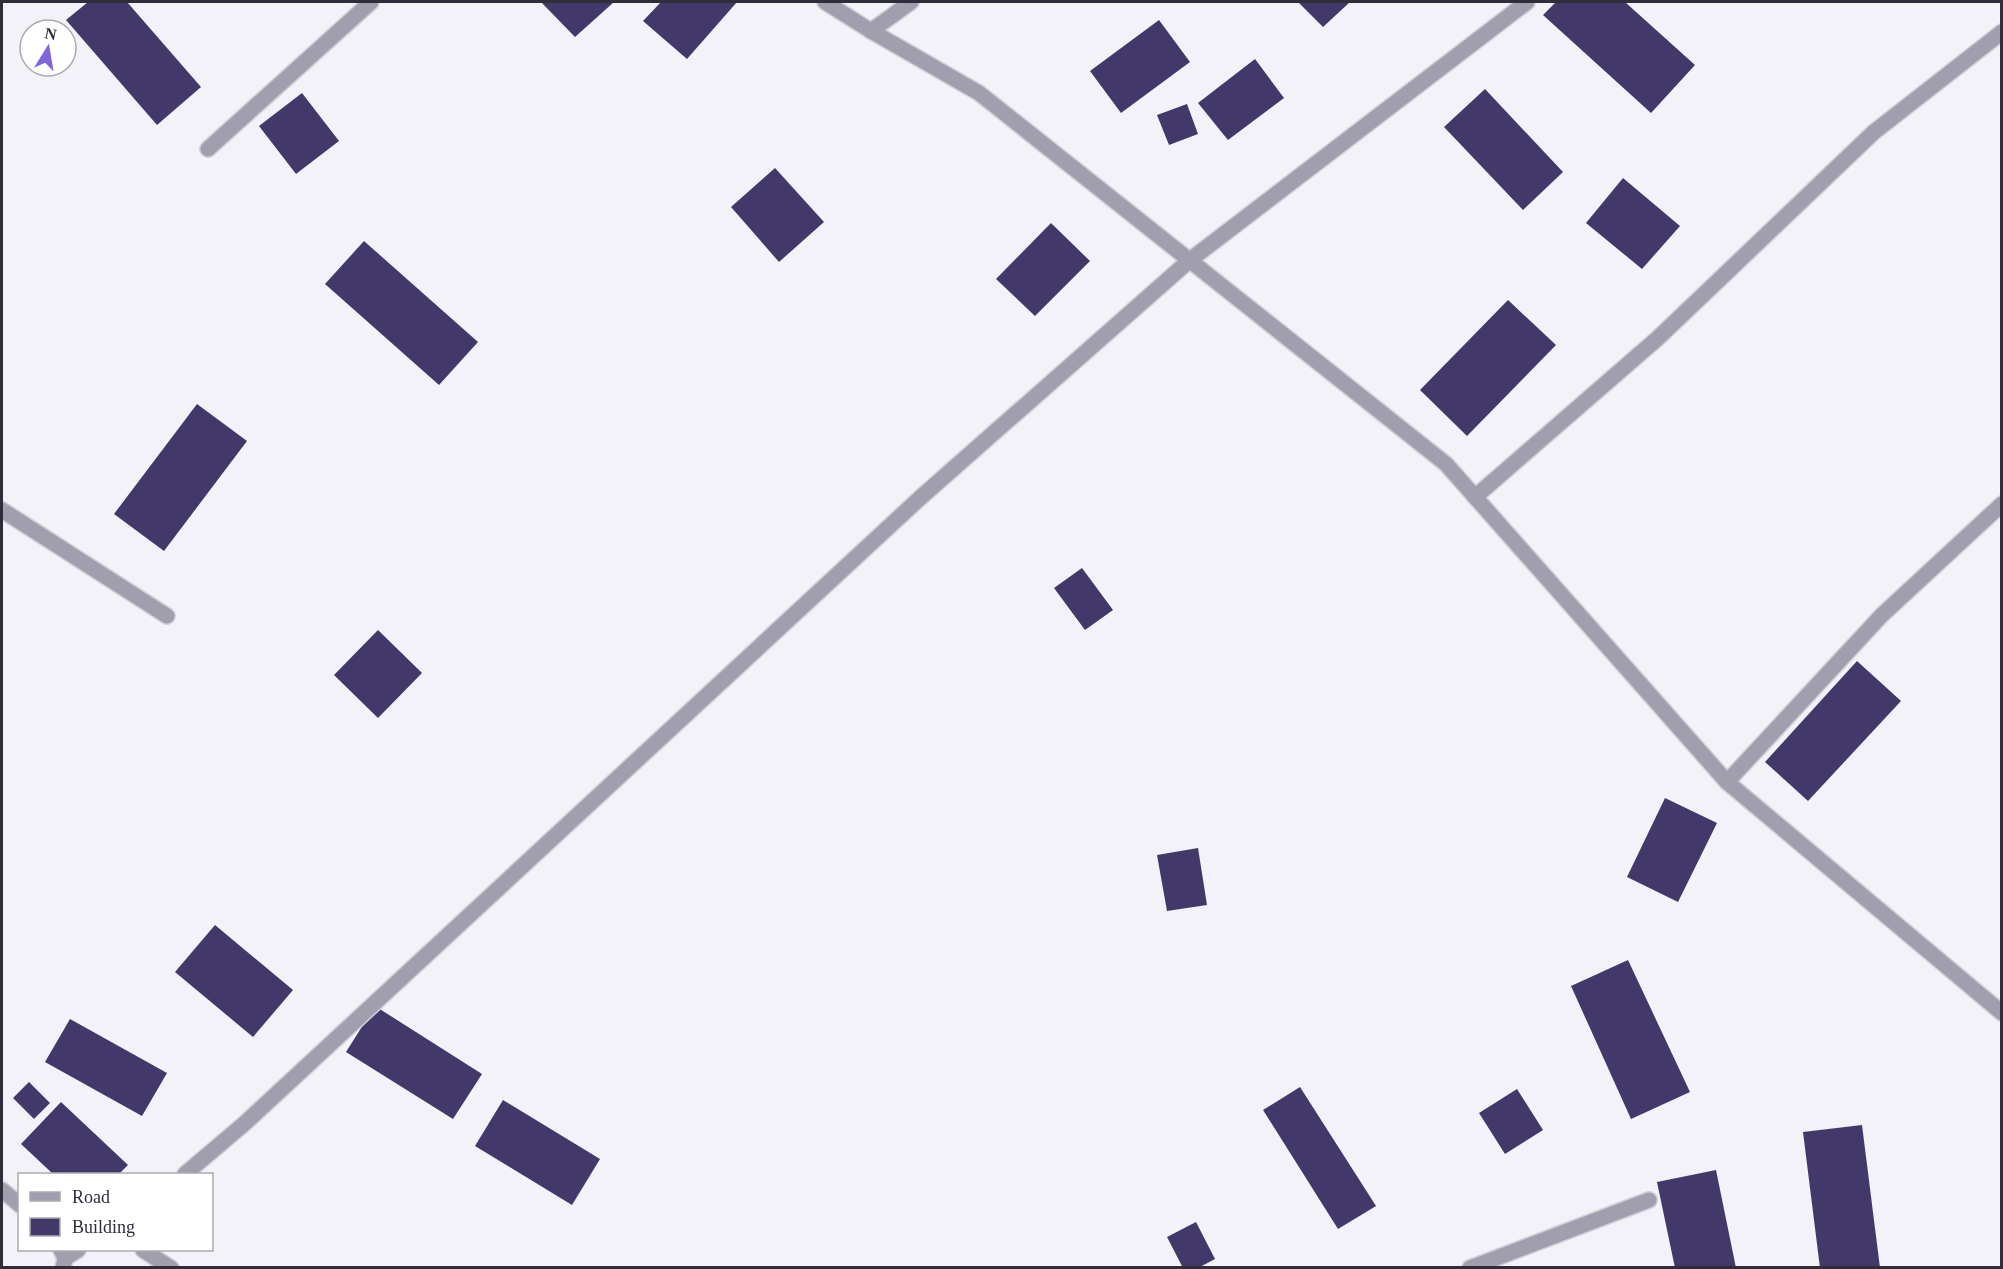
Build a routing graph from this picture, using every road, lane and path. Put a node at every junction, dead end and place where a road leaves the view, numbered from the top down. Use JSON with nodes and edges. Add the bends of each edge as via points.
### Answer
{"nodes":[{"id":1,"x":371,"y":2,"type":"edge"},
{"id":2,"x":825,"y":2,"type":"edge"},
{"id":3,"x":911,"y":2,"type":"edge"},
{"id":4,"x":1527,"y":2,"type":"edge"},
{"id":5,"x":872,"y":31,"type":"junction"},
{"id":6,"x":2001,"y":32,"type":"edge"},
{"id":7,"x":208,"y":149,"type":"dead end"},
{"id":8,"x":1190,"y":260,"type":"junction"},
{"id":9,"x":1475,"y":497,"type":"junction"},
{"id":10,"x":2001,"y":504,"type":"edge"},
{"id":11,"x":2,"y":510,"type":"edge"},
{"id":12,"x":167,"y":616,"type":"dead end"},
{"id":13,"x":1727,"y":782,"type":"junction"},
{"id":14,"x":2001,"y":1013,"type":"edge"},
{"id":15,"x":185,"y":1173,"type":"edge"},
{"id":16,"x":2,"y":1190,"type":"edge"},
{"id":17,"x":1649,"y":1200,"type":"dead end"},
{"id":18,"x":18,"y":1203,"type":"edge"},
{"id":19,"x":145,"y":1251,"type":"edge"},
{"id":20,"x":171,"y":1268,"type":"edge"},
{"id":21,"x":1470,"y":1268,"type":"edge"}],
"edges":[{"from":1,"to":7,"type":"street"},
{"from":2,"to":5,"type":"street"},
{"from":3,"to":5,"type":"street"},
{"from":4,"to":8,"type":"street"},
{"from":5,"to":8,"type":"street","via":[[979,93]]},
{"from":6,"to":9,"type":"street","via":[[1874,132],[1658,338]]},
{"from":8,"to":9,"type":"street","via":[[1446,464]]},
{"from":8,"to":15,"type":"street","via":[[920,498],[244,1124]]},
{"from":9,"to":13,"type":"street"},
{"from":10,"to":13,"type":"street","via":[[1882,615]]},
{"from":11,"to":12,"type":"street"},
{"from":13,"to":14,"type":"street"},
{"from":16,"to":18,"type":"street"},
{"from":17,"to":21,"type":"street"},
{"from":19,"to":20,"type":"street"}]}
